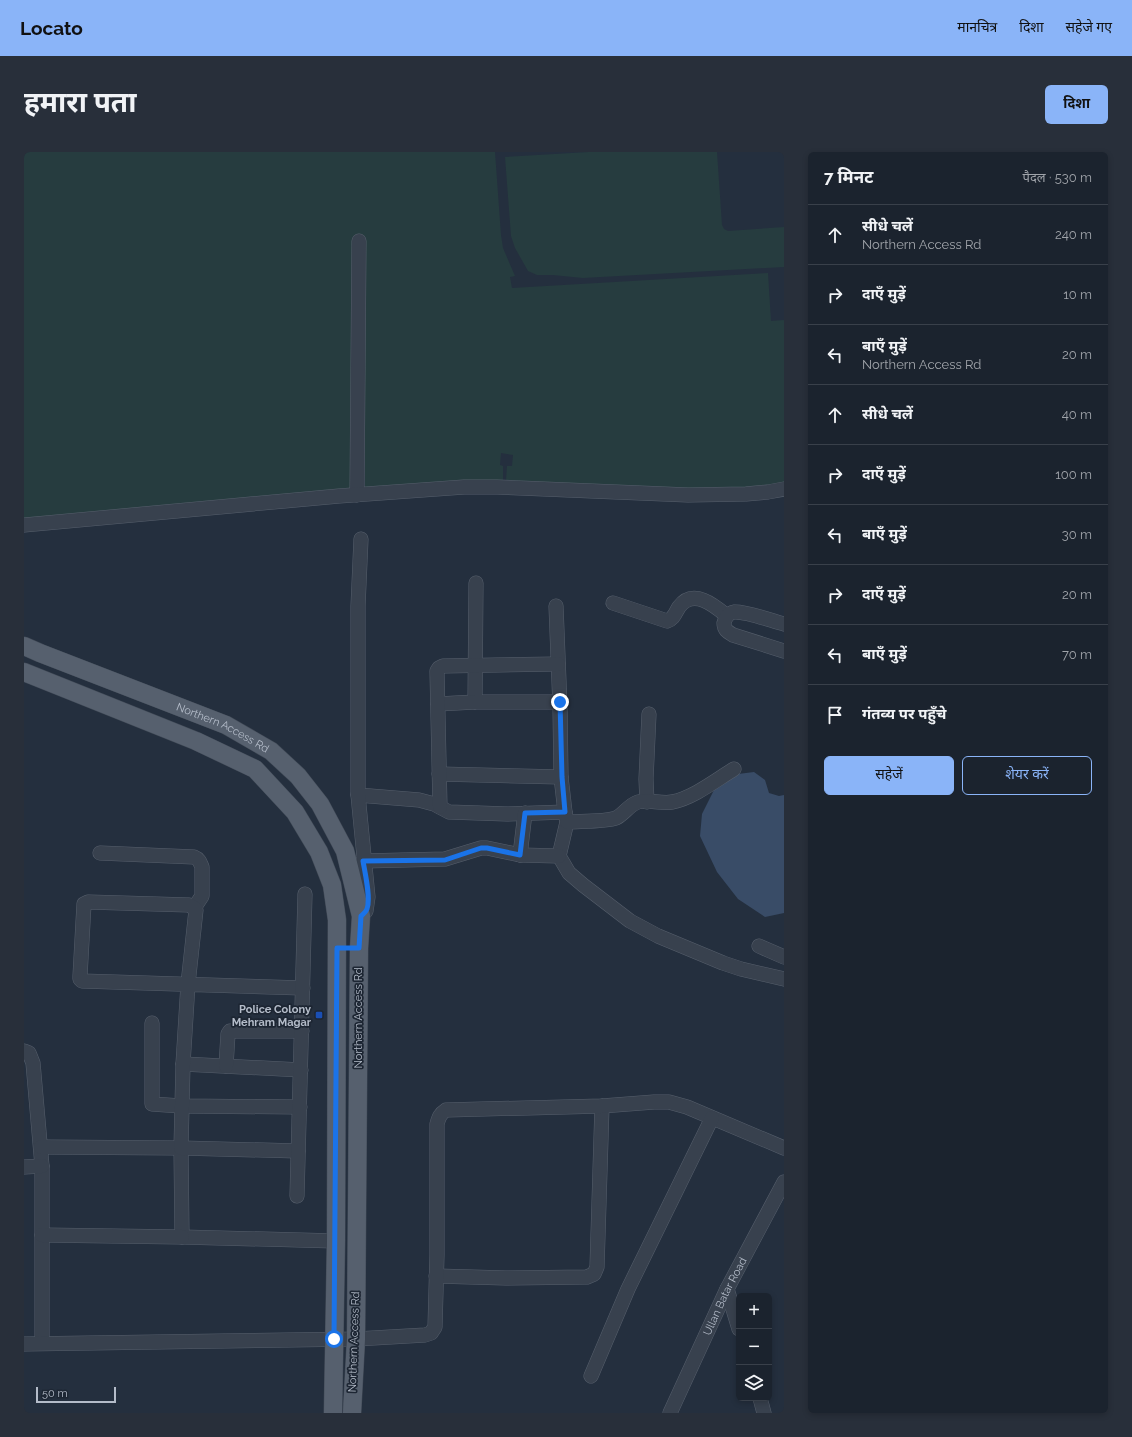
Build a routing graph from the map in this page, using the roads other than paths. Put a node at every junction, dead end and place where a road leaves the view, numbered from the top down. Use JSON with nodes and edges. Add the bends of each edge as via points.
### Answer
{"nodes":[{"id":1,"x":359,"y":241,"type":"dead end"},
{"id":2,"x":784,"y":489,"type":"edge"},
{"id":3,"x":357,"y":495,"type":"junction"},
{"id":4,"x":24,"y":525,"type":"edge"},
{"id":5,"x":361,"y":538,"type":"dead end"},
{"id":6,"x":476,"y":583,"type":"dead end"},
{"id":7,"x":613,"y":603,"type":"dead end"},
{"id":8,"x":556,"y":606,"type":"dead end"},
{"id":9,"x":727,"y":616,"type":"junction"},
{"id":10,"x":784,"y":624,"type":"edge"},
{"id":11,"x":24,"y":646,"type":"edge"},
{"id":12,"x":784,"y":651,"type":"edge"},
{"id":13,"x":558,"y":664,"type":"junction"},
{"id":14,"x":474,"y":666,"type":"junction"},
{"id":15,"x":24,"y":672,"type":"edge"},
{"id":16,"x":475,"y":702,"type":"junction"},
{"id":17,"x":560,"y":702,"type":"junction"},
{"id":18,"x":438,"y":704,"type":"junction"},
{"id":19,"x":649,"y":714,"type":"dead end"},
{"id":20,"x":734,"y":769,"type":"dead end"},
{"id":21,"x":440,"y":774,"type":"junction"},
{"id":22,"x":562,"y":777,"type":"junction"},
{"id":23,"x":358,"y":796,"type":"junction"},
{"id":24,"x":647,"y":802,"type":"junction"},
{"id":25,"x":440,"y":807,"type":"junction"},
{"id":26,"x":525,"y":813,"type":"junction"},
{"id":27,"x":566,"y":817,"type":"junction"},
{"id":28,"x":100,"y":853,"type":"dead end"},
{"id":29,"x":520,"y":855,"type":"junction"},
{"id":30,"x":559,"y":856,"type":"junction"},
{"id":31,"x":363,"y":861,"type":"junction"},
{"id":32,"x":305,"y":894,"type":"dead end"},
{"id":33,"x":194,"y":908,"type":"junction"},
{"id":34,"x":361,"y":916,"type":"junction"},
{"id":35,"x":759,"y":946,"type":"dead end"},
{"id":36,"x":337,"y":948,"type":"junction"},
{"id":37,"x":359,"y":948,"type":"junction"},
{"id":38,"x":784,"y":957,"type":"edge"},
{"id":39,"x":784,"y":979,"type":"edge"},
{"id":40,"x":188,"y":984,"type":"junction"},
{"id":41,"x":303,"y":988,"type":"junction"},
{"id":42,"x":152,"y":1023,"type":"dead end"},
{"id":43,"x":302,"y":1031,"type":"junction"},
{"id":44,"x":24,"y":1051,"type":"edge"},
{"id":45,"x":183,"y":1064,"type":"junction"},
{"id":46,"x":226,"y":1066,"type":"junction"},
{"id":47,"x":301,"y":1070,"type":"junction"},
{"id":48,"x":181,"y":1106,"type":"junction"},
{"id":49,"x":602,"y":1106,"type":"junction"},
{"id":50,"x":300,"y":1107,"type":"junction"},
{"id":51,"x":712,"y":1118,"type":"junction"},
{"id":52,"x":41,"y":1147,"type":"junction"},
{"id":53,"x":181,"y":1148,"type":"junction"},
{"id":54,"x":784,"y":1148,"type":"edge"},
{"id":55,"x":298,"y":1150,"type":"junction"},
{"id":56,"x":42,"y":1166,"type":"junction"},
{"id":57,"x":24,"y":1167,"type":"edge"},
{"id":58,"x":784,"y":1182,"type":"edge"},
{"id":59,"x":297,"y":1196,"type":"dead end"},
{"id":60,"x":42,"y":1235,"type":"junction"},
{"id":61,"x":182,"y":1236,"type":"junction"},
{"id":62,"x":336,"y":1241,"type":"junction"},
{"id":63,"x":436,"y":1276,"type":"junction"},
{"id":64,"x":727,"y":1289,"type":"junction"},
{"id":65,"x":736,"y":1319,"type":"edge"},
{"id":66,"x":334,"y":1339,"type":"junction"},
{"id":67,"x":356,"y":1339,"type":"junction"},
{"id":68,"x":42,"y":1343,"type":"junction"},
{"id":69,"x":24,"y":1344,"type":"edge"},
{"id":70,"x":592,"y":1376,"type":"dead end"},
{"id":71,"x":761,"y":1401,"type":"edge"},
{"id":72,"x":333,"y":1413,"type":"edge"},
{"id":73,"x":352,"y":1413,"type":"edge"},
{"id":74,"x":670,"y":1413,"type":"edge"},
{"id":75,"x":764,"y":1413,"type":"edge"}],
"edges":[{"from":1,"to":3,"type":"street"},
{"from":2,"to":3,"type":"street","via":[[746,494],[688,495],[477,487]]},
{"from":3,"to":4,"type":"street"},
{"from":5,"to":23,"type":"street","via":[[358,606]]},
{"from":6,"to":14,"type":"street"},
{"from":7,"to":9,"type":"street","via":[[667,621],[672,619],[684,601],[696,598],[716,606]]},
{"from":8,"to":13,"type":"street"},
{"from":9,"to":10,"type":"street","via":[[735,612],[744,613]]},
{"from":9,"to":12,"type":"street","via":[[724,628],[727,632]]},
{"from":11,"to":34,"type":"main road","name":"Northern Access Rd","via":[[226,725],[271,751],[298,776],[320,804],[345,851]]},
{"from":13,"to":14,"type":"street"},
{"from":13,"to":17,"type":"street"},
{"from":14,"to":16,"type":"street"},
{"from":14,"to":18,"type":"street","via":[[439,668]]},
{"from":15,"to":36,"type":"main road","name":"Northern Access Rd","via":[[196,741],[255,770],[295,812],[319,852],[332,885],[337,920]]},
{"from":16,"to":17,"type":"street"},
{"from":16,"to":18,"type":"street"},
{"from":17,"to":22,"type":"street"},
{"from":18,"to":21,"type":"street"},
{"from":19,"to":24,"type":"street"},
{"from":20,"to":24,"type":"street","via":[[684,799],[666,803]]},
{"from":21,"to":22,"type":"street"},
{"from":21,"to":25,"type":"street"},
{"from":22,"to":27,"type":"street"},
{"from":23,"to":25,"type":"street","via":[[419,800]]},
{"from":23,"to":31,"type":"street"},
{"from":24,"to":27,"type":"street","via":[[636,803],[610,820]]},
{"from":25,"to":26,"type":"street","via":[[450,812]]},
{"from":26,"to":27,"type":"street"},
{"from":26,"to":29,"type":"street"},
{"from":27,"to":30,"type":"street"},
{"from":28,"to":33,"type":"street","via":[[197,858],[202,867],[202,896]]},
{"from":29,"to":30,"type":"street"},
{"from":29,"to":31,"type":"street","via":[[481,848],[445,860]]},
{"from":30,"to":39,"type":"street","via":[[569,873],[630,921],[658,936],[741,969]]},
{"from":31,"to":34,"type":"street","via":[[368,906]]},
{"from":32,"to":41,"type":"street"},
{"from":33,"to":40,"type":"street","via":[[196,914]]},
{"from":33,"to":40,"type":"street","via":[[189,905],[165,903],[84,904],[81,980]]},
{"from":34,"to":37,"type":"main road","name":"Northern Access Rd"},
{"from":35,"to":38,"type":"street"},
{"from":36,"to":37,"type":"main road"},
{"from":36,"to":62,"type":"main road","name":"Northern Access Rd"},
{"from":37,"to":67,"type":"main road","name":"Northern Access Rd"},
{"from":40,"to":41,"type":"street"},
{"from":40,"to":45,"type":"street"},
{"from":41,"to":43,"type":"street"},
{"from":42,"to":48,"type":"street","via":[[152,1103]]},
{"from":43,"to":46,"type":"street","via":[[230,1030]]},
{"from":43,"to":47,"type":"street"},
{"from":44,"to":52,"type":"street","via":[[29,1053],[33,1063]]},
{"from":45,"to":46,"type":"street"},
{"from":45,"to":48,"type":"street"},
{"from":46,"to":47,"type":"street"},
{"from":47,"to":50,"type":"street"},
{"from":48,"to":50,"type":"street"},
{"from":48,"to":53,"type":"street"},
{"from":49,"to":51,"type":"street","via":[[670,1102]]},
{"from":49,"to":63,"type":"street","via":[[451,1110],[442,1113],[437,1124]]},
{"from":49,"to":63,"type":"street","via":[[597,1267],[594,1274],[587,1277],[520,1278]]},
{"from":50,"to":55,"type":"street"},
{"from":51,"to":54,"type":"street"},
{"from":51,"to":70,"type":"street","via":[[628,1289]]},
{"from":52,"to":53,"type":"street"},
{"from":52,"to":56,"type":"street"},
{"from":53,"to":55,"type":"street"},
{"from":53,"to":61,"type":"street"},
{"from":55,"to":59,"type":"street"},
{"from":56,"to":57,"type":"street"},
{"from":56,"to":60,"type":"street"},
{"from":58,"to":64,"type":"street","name":"Ullan Batar Road"},
{"from":60,"to":61,"type":"street"},
{"from":60,"to":68,"type":"street"},
{"from":61,"to":62,"type":"street"},
{"from":62,"to":66,"type":"main road","name":"Northern Access Rd"},
{"from":63,"to":67,"type":"street","via":[[435,1327],[431,1333]]},
{"from":64,"to":65,"type":"street"},
{"from":64,"to":74,"type":"street","name":"Ullan Batar Road"},
{"from":66,"to":67,"type":"street"},
{"from":66,"to":68,"type":"street"},
{"from":66,"to":72,"type":"main road","name":"Northern Access Rd"},
{"from":67,"to":73,"type":"main road","name":"Northern Access Rd"},
{"from":68,"to":69,"type":"street"},
{"from":71,"to":75,"type":"street"}]}
